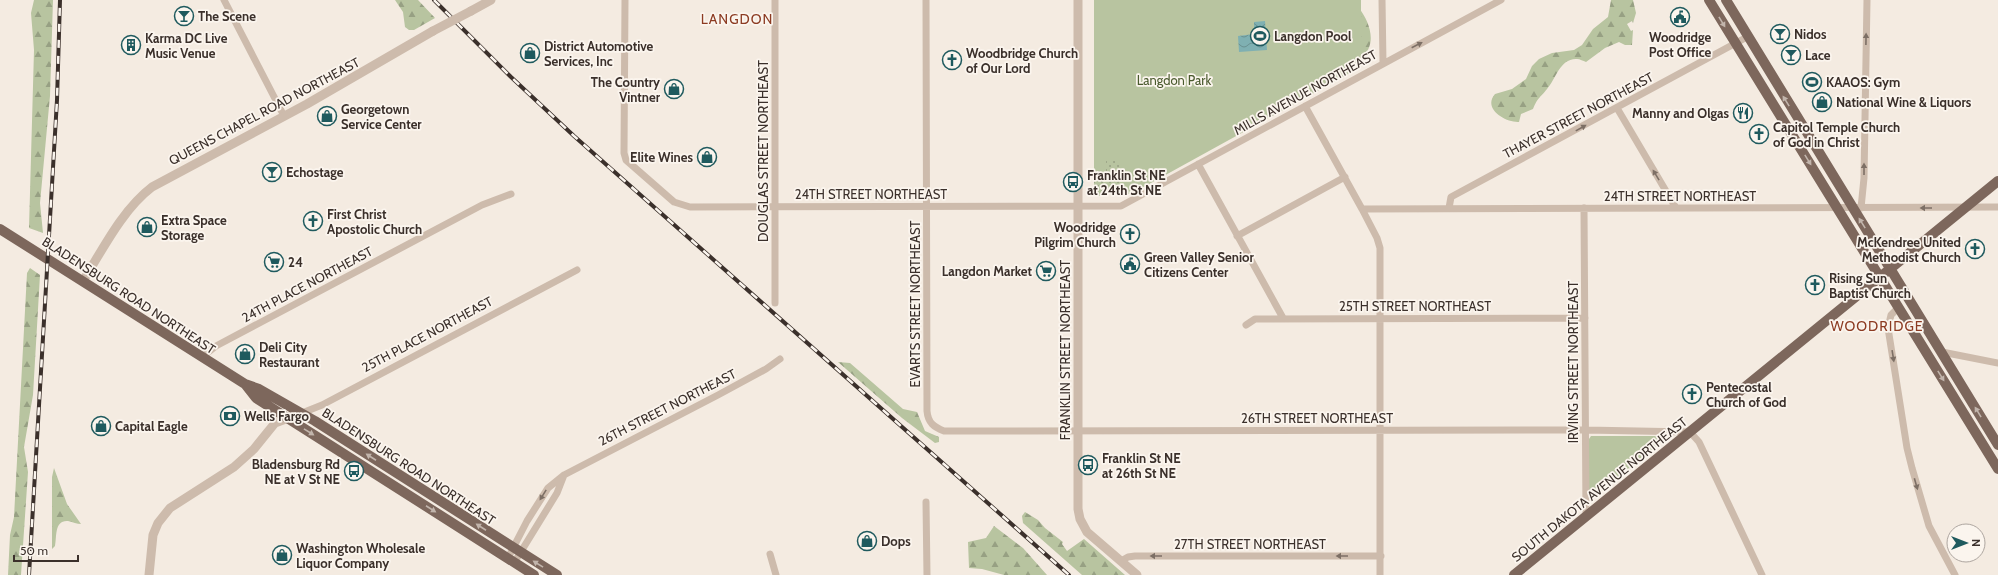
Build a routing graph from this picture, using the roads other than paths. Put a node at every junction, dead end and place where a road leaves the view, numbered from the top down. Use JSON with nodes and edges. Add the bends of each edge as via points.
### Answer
{"nodes":[{"id":1,"x":224,"y":0,"type":"edge"},
{"id":2,"x":491,"y":0,"type":"edge"},
{"id":3,"x":625,"y":0,"type":"edge"},
{"id":4,"x":775,"y":0,"type":"edge"},
{"id":5,"x":926,"y":0,"type":"edge"},
{"id":6,"x":1078,"y":0,"type":"edge"},
{"id":7,"x":1382,"y":0,"type":"edge"},
{"id":8,"x":1501,"y":0,"type":"edge"},
{"id":9,"x":1708,"y":0,"type":"edge"},
{"id":10,"x":1726,"y":0,"type":"edge"},
{"id":11,"x":1867,"y":0,"type":"edge"},
{"id":12,"x":1747,"y":37,"type":"junction"},
{"id":13,"x":1735,"y":44,"type":"junction"},
{"id":14,"x":1383,"y":63,"type":"junction"},
{"id":15,"x":1305,"y":106,"type":"junction"},
{"id":16,"x":1617,"y":108,"type":"junction"},
{"id":17,"x":284,"y":116,"type":"junction"},
{"id":18,"x":1198,"y":164,"type":"junction"},
{"id":19,"x":1345,"y":177,"type":"junction"},
{"id":20,"x":1998,"y":181,"type":"edge"},
{"id":21,"x":511,"y":194,"type":"dead end"},
{"id":22,"x":927,"y":206,"type":"junction"},
{"id":23,"x":1078,"y":206,"type":"junction"},
{"id":24,"x":1122,"y":206,"type":"joint"},
{"id":25,"x":775,"y":207,"type":"junction"},
{"id":26,"x":1449,"y":208,"type":"junction"},
{"id":27,"x":1584,"y":208,"type":"junction"},
{"id":28,"x":1676,"y":208,"type":"junction"},
{"id":29,"x":1838,"y":208,"type":"junction"},
{"id":30,"x":1857,"y":208,"type":"junction"},
{"id":31,"x":1965,"y":208,"type":"junction"},
{"id":32,"x":1998,"y":208,"type":"edge"},
{"id":33,"x":1362,"y":209,"type":"junction"},
{"id":34,"x":0,"y":229,"type":"edge"},
{"id":35,"x":1237,"y":236,"type":"junction"},
{"id":36,"x":1889,"y":269,"type":"junction"},
{"id":37,"x":577,"y":270,"type":"dead end"},
{"id":38,"x":1880,"y":276,"type":"junction"},
{"id":39,"x":83,"y":281,"type":"junction"},
{"id":40,"x":775,"y":303,"type":"dead end"},
{"id":41,"x":1899,"y":307,"type":"junction"},
{"id":42,"x":1283,"y":318,"type":"junction"},
{"id":43,"x":1380,"y":318,"type":"junction"},
{"id":44,"x":1585,"y":318,"type":"junction"},
{"id":45,"x":1246,"y":325,"type":"dead end"},
{"id":46,"x":1942,"y":352,"type":"junction"},
{"id":47,"x":202,"y":357,"type":"junction"},
{"id":48,"x":780,"y":359,"type":"dead end"},
{"id":49,"x":1998,"y":363,"type":"edge"},
{"id":50,"x":245,"y":384,"type":"junction"},
{"id":51,"x":302,"y":413,"type":"junction"},
{"id":52,"x":289,"y":418,"type":"junction"},
{"id":53,"x":1381,"y":430,"type":"junction"},
{"id":54,"x":1586,"y":430,"type":"junction"},
{"id":55,"x":944,"y":431,"type":"joint"},
{"id":56,"x":1078,"y":431,"type":"junction"},
{"id":57,"x":1690,"y":432,"type":"junction"},
{"id":58,"x":1998,"y":445,"type":"edge"},
{"id":59,"x":1998,"y":469,"type":"edge"},
{"id":60,"x":564,"y":475,"type":"junction"},
{"id":61,"x":417,"y":486,"type":"junction"},
{"id":62,"x":411,"y":496,"type":"junction"},
{"id":63,"x":926,"y":502,"type":"dead end"},
{"id":64,"x":1586,"y":516,"type":"junction"},
{"id":65,"x":517,"y":550,"type":"junction"},
{"id":66,"x":770,"y":554,"type":"dead end"},
{"id":67,"x":1381,"y":556,"type":"junction"},
{"id":68,"x":511,"y":561,"type":"junction"},
{"id":69,"x":1121,"y":561,"type":"junction"},
{"id":70,"x":148,"y":575,"type":"edge"},
{"id":71,"x":534,"y":575,"type":"edge"},
{"id":72,"x":556,"y":575,"type":"edge"},
{"id":73,"x":776,"y":575,"type":"edge"},
{"id":74,"x":927,"y":575,"type":"edge"},
{"id":75,"x":1137,"y":575,"type":"edge"},
{"id":76,"x":1380,"y":575,"type":"edge"},
{"id":77,"x":1514,"y":575,"type":"edge"},
{"id":78,"x":1762,"y":575,"type":"edge"},
{"id":79,"x":1955,"y":575,"type":"edge"}],
"edges":[{"from":1,"to":17,"type":"street"},
{"from":2,"to":17,"type":"street","name":"QUEENS CHAPEL ROAD NORTHEAST","bridge":true},
{"from":3,"to":25,"type":"street","name":"24TH STREET NORTHEAST","via":[[626,160],[682,206]]},
{"from":4,"to":25,"type":"street","name":"DOUGLAS STREET NORTHEAST"},
{"from":5,"to":22,"type":"street","name":"EVARTS STREET NORTHEAST"},
{"from":6,"to":23,"type":"street","name":"FRANKLIN STREET NORTHEAST"},
{"from":7,"to":14,"type":"street"},
{"from":14,"to":8,"type":"street","name":"MILLS AVENUE NORTHEAST","one_way":true},
{"from":9,"to":13,"type":"main road","one_way":true},
{"from":10,"to":12,"type":"main road"},
{"from":30,"to":11,"type":"street","one_way":true,"via":[[1864,178],[1863,109]]},
{"from":12,"to":13,"type":"street","name":"THAYER STREET NORTHEAST"},
{"from":30,"to":12,"type":"main road","one_way":true},
{"from":13,"to":16,"type":"street","name":"THAYER STREET NORTHEAST"},
{"from":13,"to":29,"type":"main road","one_way":true},
{"from":14,"to":15,"type":"street","name":"MILLS AVENUE NORTHEAST"},
{"from":15,"to":18,"type":"street","name":"MILLS AVENUE NORTHEAST"},
{"from":15,"to":19,"type":"street"},
{"from":26,"to":16,"type":"street","name":"THAYER STREET NORTHEAST","one_way":true,"via":[[1451,197]]},
{"from":28,"to":16,"type":"street","one_way":true},
{"from":17,"to":39,"type":"street","name":"QUEENS CHAPEL ROAD NORTHEAST","via":[[156,184],[142,195],[127,212]]},
{"from":18,"to":24,"type":"street","name":"MILLS AVENUE NORTHEAST"},
{"from":18,"to":35,"type":"street"},
{"from":19,"to":33,"type":"street"},
{"from":19,"to":35,"type":"street"},
{"from":20,"to":31,"type":"main road","name":"SOUTH DAKOTA AVENUE NORTHEAST"},
{"from":21,"to":47,"type":"street","name":"24TH PLACE NORTHEAST","via":[[482,205],[216,346]]},
{"from":22,"to":23,"type":"street","name":"24TH STREET NORTHEAST"},
{"from":22,"to":25,"type":"street","name":"24TH STREET NORTHEAST"},
{"from":22,"to":55,"type":"street","name":"EVARTS STREET NORTHEAST","via":[[927,411],[930,423]]},
{"from":23,"to":24,"type":"street","name":"24TH STREET NORTHEAST"},
{"from":23,"to":56,"type":"street","name":"FRANKLIN STREET NORTHEAST"},
{"from":25,"to":40,"type":"street","name":"DOUGLAS STREET NORTHEAST"},
{"from":26,"to":27,"type":"street","name":"24TH STREET NORTHEAST"},
{"from":26,"to":33,"type":"street","name":"24TH STREET NORTHEAST"},
{"from":27,"to":28,"type":"street","name":"24TH STREET NORTHEAST"},
{"from":27,"to":44,"type":"street","name":"IRVING STREET NORTHEAST"},
{"from":28,"to":29,"type":"street","name":"24TH STREET NORTHEAST"},
{"from":29,"to":30,"type":"street","name":"24TH STREET NORTHEAST"},
{"from":29,"to":38,"type":"main road"},
{"from":31,"to":30,"type":"street","name":"24TH STREET NORTHEAST","one_way":true},
{"from":36,"to":30,"type":"main road","one_way":true},
{"from":31,"to":32,"type":"street","name":"24TH STREET NORTHEAST"},
{"from":31,"to":36,"type":"main road","name":"SOUTH DAKOTA AVENUE NORTHEAST"},
{"from":33,"to":43,"type":"street","via":[[1380,248]]},
{"from":34,"to":39,"type":"main road","name":"BLADENSBURG ROAD NORTHEAST"},
{"from":35,"to":42,"type":"street"},
{"from":36,"to":38,"type":"main road","name":"SOUTH DAKOTA AVENUE NORTHEAST"},
{"from":36,"to":46,"type":"main road"},
{"from":37,"to":51,"type":"street","name":"25TH PLACE NORTHEAST","via":[[322,405]]},
{"from":38,"to":41,"type":"main road"},
{"from":38,"to":57,"type":"main road","name":"SOUTH DAKOTA AVENUE NORTHEAST"},
{"from":39,"to":47,"type":"main road","name":"BLADENSBURG ROAD NORTHEAST"},
{"from":41,"to":59,"type":"main road","one_way":true},
{"from":41,"to":79,"type":"street","one_way":true,"via":[[1891,315],[1888,328],[1907,448],[1929,526]]},
{"from":42,"to":43,"type":"street","name":"25TH STREET NORTHEAST"},
{"from":42,"to":45,"type":"street","name":"25TH STREET NORTHEAST","via":[[1255,319]]},
{"from":43,"to":44,"type":"street","name":"25TH STREET NORTHEAST"},
{"from":43,"to":53,"type":"street"},
{"from":44,"to":54,"type":"street","name":"IRVING STREET NORTHEAST"},
{"from":46,"to":49,"type":"street"},
{"from":58,"to":46,"type":"main road","one_way":true},
{"from":47,"to":50,"type":"main road","name":"BLADENSBURG ROAD NORTHEAST"},
{"from":48,"to":60,"type":"street","name":"26TH STREET NORTHEAST","via":[[718,395]]},
{"from":50,"to":51,"type":"main road","name":"BLADENSBURG ROAD NORTHEAST"},
{"from":50,"to":52,"type":"main road","name":"BLADENSBURG ROAD NORTHEAST","via":[[256,398]]},
{"from":51,"to":52,"type":"street","name":"25TH PLACE NORTHEAST"},
{"from":61,"to":51,"type":"main road","name":"BLADENSBURG ROAD NORTHEAST","one_way":true},
{"from":52,"to":62,"type":"main road","name":"BLADENSBURG ROAD NORTHEAST","one_way":true},
{"from":52,"to":70,"type":"street","name":"25TH PLACE NORTHEAST","via":[[275,423],[254,449],[229,471],[182,499],[166,512],[153,535]]},
{"from":53,"to":54,"type":"street","name":"26TH STREET NORTHEAST"},
{"from":53,"to":56,"type":"street","name":"26TH STREET NORTHEAST"},
{"from":53,"to":67,"type":"street"},
{"from":54,"to":57,"type":"street","name":"26TH STREET NORTHEAST"},
{"from":54,"to":64,"type":"street","name":"IRVING STREET NORTHEAST"},
{"from":55,"to":56,"type":"street","name":"26TH STREET NORTHEAST"},
{"from":56,"to":69,"type":"street","name":"FRANKLIN STREET NORTHEAST","via":[[1080,519],[1087,532]]},
{"from":57,"to":64,"type":"main road","name":"SOUTH DAKOTA AVENUE NORTHEAST"},
{"from":57,"to":78,"type":"street","via":[[1699,442]]},
{"from":60,"to":65,"type":"street","name":"26TH STREET NORTHEAST","via":[[557,493]]},
{"from":60,"to":65,"type":"street","name":"26TH STREET NORTHEAST","one_way":true,"via":[[548,488],[527,521]]},
{"from":61,"to":62,"type":"main road"},
{"from":65,"to":61,"type":"main road","name":"BLADENSBURG ROAD NORTHEAST","one_way":true},
{"from":62,"to":68,"type":"main road","name":"BLADENSBURG ROAD NORTHEAST","one_way":true},
{"from":63,"to":74,"type":"street"},
{"from":64,"to":77,"type":"main road","name":"SOUTH DAKOTA AVENUE NORTHEAST"},
{"from":65,"to":68,"type":"street","name":"26TH STREET NORTHEAST"},
{"from":72,"to":65,"type":"main road","name":"BLADENSBURG ROAD NORTHEAST","one_way":true},
{"from":66,"to":73,"type":"street"},
{"from":67,"to":69,"type":"street","name":"27TH STREET NORTHEAST","one_way":true,"via":[[1135,556]]},
{"from":67,"to":76,"type":"street"},
{"from":68,"to":71,"type":"main road","name":"BLADENSBURG ROAD NORTHEAST"},
{"from":69,"to":75,"type":"street","name":"FRANKLIN STREET NORTHEAST"}]}
